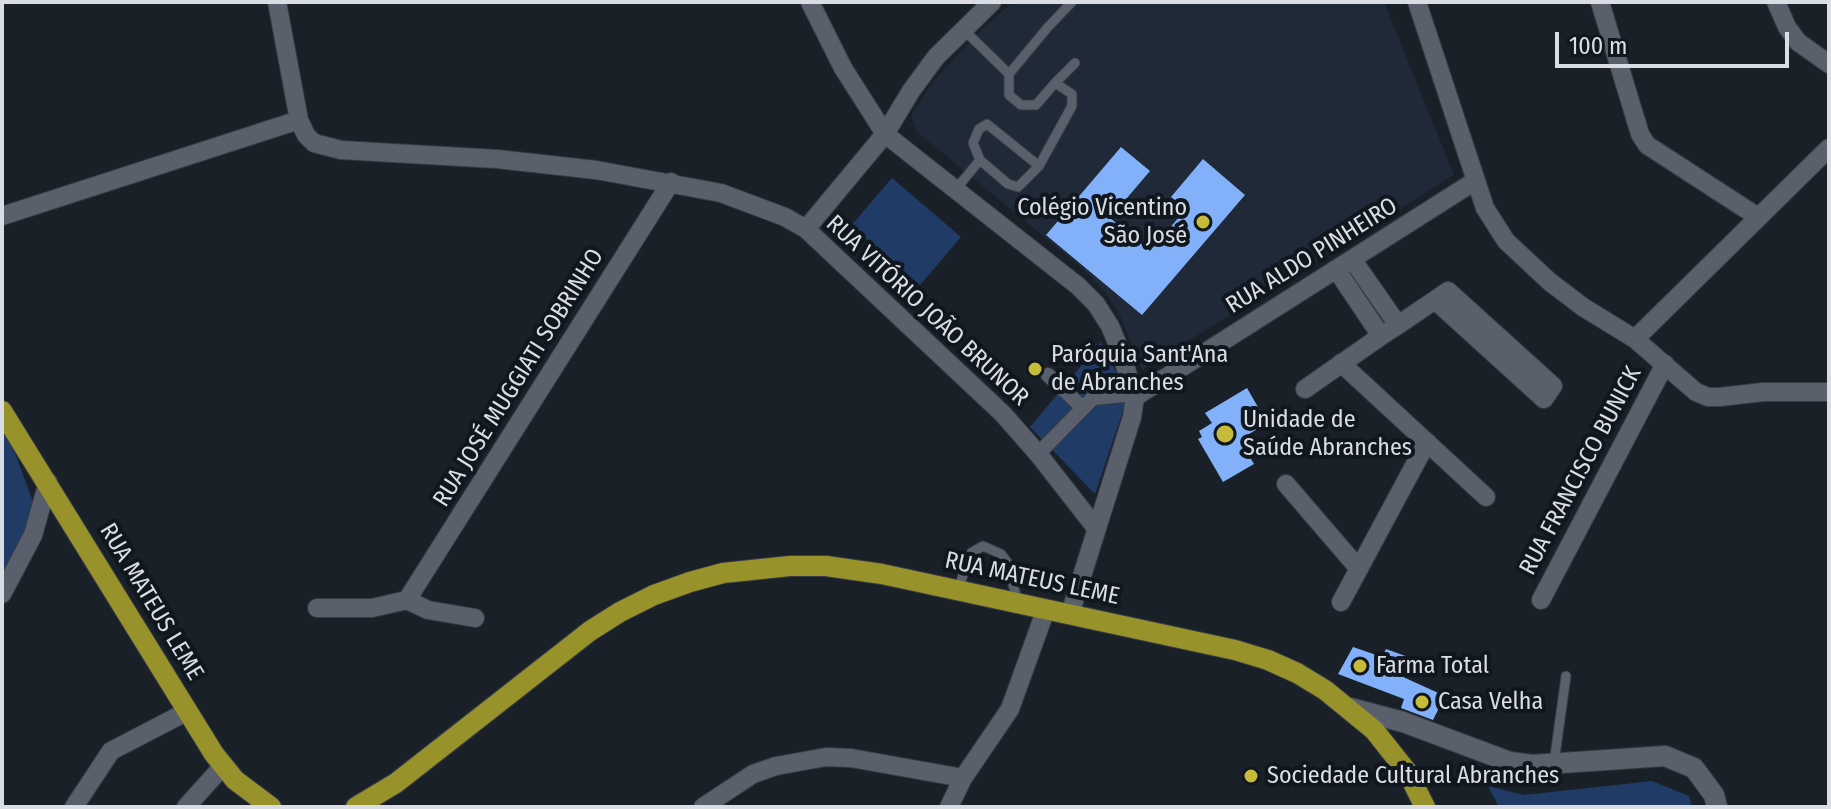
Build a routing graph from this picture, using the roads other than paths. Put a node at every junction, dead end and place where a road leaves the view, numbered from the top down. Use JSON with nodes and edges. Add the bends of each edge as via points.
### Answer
{"nodes":[{"id":1,"x":277,"y":2,"type":"edge"},
{"id":2,"x":810,"y":2,"type":"edge"},
{"id":3,"x":992,"y":2,"type":"edge"},
{"id":4,"x":1072,"y":2,"type":"edge"},
{"id":5,"x":1417,"y":2,"type":"edge"},
{"id":6,"x":1600,"y":2,"type":"edge"},
{"id":7,"x":1776,"y":2,"type":"edge"},
{"id":8,"x":963,"y":29,"type":"junction"},
{"id":9,"x":1075,"y":63,"type":"dead end"},
{"id":10,"x":1829,"y":64,"type":"edge"},
{"id":11,"x":1009,"y":74,"type":"junction"},
{"id":12,"x":1055,"y":83,"type":"junction"},
{"id":13,"x":299,"y":120,"type":"junction"},
{"id":14,"x":885,"y":134,"type":"junction"},
{"id":15,"x":1829,"y":148,"type":"edge"},
{"id":16,"x":980,"y":160,"type":"junction"},
{"id":17,"x":1039,"y":166,"type":"junction"},
{"id":18,"x":1475,"y":181,"type":"junction"},
{"id":19,"x":671,"y":182,"type":"junction"},
{"id":20,"x":956,"y":189,"type":"junction"},
{"id":21,"x":2,"y":216,"type":"edge"},
{"id":22,"x":1758,"y":217,"type":"junction"},
{"id":23,"x":806,"y":229,"type":"junction"},
{"id":24,"x":1352,"y":259,"type":"junction"},
{"id":25,"x":1336,"y":269,"type":"junction"},
{"id":26,"x":1435,"y":300,"type":"junction"},
{"id":27,"x":1398,"y":325,"type":"junction"},
{"id":28,"x":1381,"y":336,"type":"junction"},
{"id":29,"x":1635,"y":339,"type":"junction"},
{"id":30,"x":1341,"y":363,"type":"junction"},
{"id":31,"x":1665,"y":364,"type":"junction"},
{"id":32,"x":1048,"y":375,"type":"dead end"},
{"id":33,"x":1305,"y":389,"type":"dead end"},
{"id":34,"x":1829,"y":392,"type":"edge"},
{"id":35,"x":1135,"y":397,"type":"junction"},
{"id":36,"x":1083,"y":408,"type":"junction"},
{"id":37,"x":2,"y":411,"type":"edge"},
{"id":38,"x":1427,"y":442,"type":"junction"},
{"id":39,"x":1038,"y":454,"type":"junction"},
{"id":40,"x":48,"y":482,"type":"junction"},
{"id":41,"x":1286,"y":484,"type":"dead end"},
{"id":42,"x":1486,"y":497,"type":"dead end"},
{"id":43,"x":1096,"y":528,"type":"junction"},
{"id":44,"x":1359,"y":569,"type":"junction"},
{"id":45,"x":958,"y":590,"type":"junction"},
{"id":46,"x":2,"y":594,"type":"edge"},
{"id":47,"x":407,"y":600,"type":"junction"},
{"id":48,"x":1541,"y":600,"type":"dead end"},
{"id":49,"x":1341,"y":602,"type":"dead end"},
{"id":50,"x":1018,"y":603,"type":"junction"},
{"id":51,"x":317,"y":608,"type":"dead end"},
{"id":52,"x":1046,"y":609,"type":"junction"},
{"id":53,"x":1070,"y":614,"type":"junction"},
{"id":54,"x":475,"y":618,"type":"dead end"},
{"id":55,"x":1566,"y":676,"type":"dead end"},
{"id":56,"x":1350,"y":708,"type":"junction"},
{"id":57,"x":188,"y":711,"type":"junction"},
{"id":58,"x":1554,"y":763,"type":"junction"},
{"id":59,"x":223,"y":766,"type":"junction"},
{"id":60,"x":963,"y":778,"type":"junction"},
{"id":61,"x":1420,"y":802,"type":"edge"},
{"id":62,"x":74,"y":807,"type":"edge"},
{"id":63,"x":186,"y":807,"type":"edge"},
{"id":64,"x":271,"y":807,"type":"edge"},
{"id":65,"x":356,"y":807,"type":"edge"},
{"id":66,"x":703,"y":807,"type":"edge"},
{"id":67,"x":949,"y":807,"type":"edge"},
{"id":68,"x":1717,"y":807,"type":"edge"}],
"edges":[{"from":1,"to":13,"type":"street"},
{"from":2,"to":14,"type":"street"},
{"from":3,"to":8,"type":"street"},
{"from":4,"to":11,"type":"lane"},
{"from":5,"to":18,"type":"street"},
{"from":6,"to":22,"type":"street","via":[[1647,145]]},
{"from":7,"to":10,"type":"street","via":[[1798,42]]},
{"from":8,"to":11,"type":"lane"},
{"from":8,"to":14,"type":"street","via":[[922,74]]},
{"from":9,"to":12,"type":"lane"},
{"from":11,"to":12,"type":"lane","via":[[1009,95],[1021,105],[1036,105]]},
{"from":12,"to":17,"type":"lane","via":[[1072,94],[1072,106]]},
{"from":13,"to":19,"type":"street","name":"RUA VITÓRIO JOÃO BRUNOR","via":[[306,135],[326,148],[544,163]]},
{"from":13,"to":21,"type":"street"},
{"from":14,"to":20,"type":"street"},
{"from":14,"to":23,"type":"street"},
{"from":15,"to":22,"type":"street"},
{"from":16,"to":17,"type":"lane","via":[[1018,187]]},
{"from":16,"to":17,"type":"lane","via":[[973,143],[987,124]]},
{"from":16,"to":20,"type":"lane"},
{"from":18,"to":24,"type":"street","name":"RUA ALDO PINHEIRO"},
{"from":18,"to":29,"type":"street","via":[[1506,241],[1566,296]]},
{"from":19,"to":23,"type":"street","name":"RUA VITÓRIO JOÃO BRUNOR","via":[[721,193]]},
{"from":19,"to":47,"type":"street","name":"RUA JOSÉ MUGGIATI SOBRINHO"},
{"from":20,"to":35,"type":"street","via":[[1096,304],[1110,326]]},
{"from":22,"to":29,"type":"street"},
{"from":23,"to":39,"type":"street","name":"RUA VITÓRIO JOÃO BRUNOR","via":[[1003,414]]},
{"from":24,"to":25,"type":"street","name":"RUA ALDO PINHEIRO"},
{"from":24,"to":27,"type":"street"},
{"from":25,"to":28,"type":"street"},
{"from":25,"to":35,"type":"street","name":"RUA ALDO PINHEIRO"},
{"from":26,"to":26,"type":"street","via":[[1500,359],[1544,399],[1553,386],[1448,291]]},
{"from":26,"to":27,"type":"street"},
{"from":27,"to":28,"type":"street"},
{"from":28,"to":30,"type":"street"},
{"from":29,"to":31,"type":"street"},
{"from":30,"to":33,"type":"street"},
{"from":30,"to":38,"type":"street"},
{"from":31,"to":34,"type":"street","via":[[1708,397]]},
{"from":31,"to":48,"type":"street","name":"RUA FRANCISCO BUNICK"},
{"from":32,"to":36,"type":"street"},
{"from":35,"to":36,"type":"street","via":[[1093,398]]},
{"from":35,"to":43,"type":"street","via":[[1126,442]]},
{"from":36,"to":39,"type":"street"},
{"from":37,"to":40,"type":"main road","name":"RUA MATEUS LEME"},
{"from":38,"to":42,"type":"street"},
{"from":38,"to":44,"type":"street"},
{"from":39,"to":43,"type":"street","name":"RUA VITÓRIO JOÃO BRUNOR"},
{"from":40,"to":46,"type":"street","via":[[33,535]]},
{"from":40,"to":57,"type":"main road","name":"RUA MATEUS LEME"},
{"from":41,"to":44,"type":"street"},
{"from":43,"to":53,"type":"street"},
{"from":44,"to":49,"type":"street"},
{"from":45,"to":50,"type":"main road","name":"RUA MATEUS LEME"},
{"from":45,"to":50,"type":"lane","via":[[971,553],[983,546],[1007,562]]},
{"from":45,"to":65,"type":"main road","name":"RUA MATEUS LEME","via":[[826,566],[755,568],[690,582],[643,600],[590,631],[396,783]]},
{"from":47,"to":51,"type":"street","via":[[372,608]]},
{"from":47,"to":54,"type":"street","via":[[428,610]]},
{"from":50,"to":52,"type":"main road","name":"RUA MATEUS LEME"},
{"from":52,"to":53,"type":"main road","name":"RUA MATEUS LEME"},
{"from":52,"to":60,"type":"street","via":[[1010,709]]},
{"from":53,"to":56,"type":"main road","name":"RUA MATEUS LEME","via":[[1268,660]]},
{"from":55,"to":58,"type":"lane"},
{"from":56,"to":58,"type":"street","name":"RUA MATEUS LEME","via":[[1413,725],[1510,762]]},
{"from":56,"to":61,"type":"main road","via":[[1393,752]]},
{"from":57,"to":59,"type":"main road","name":"RUA MATEUS LEME"},
{"from":57,"to":62,"type":"street","via":[[111,751]]},
{"from":58,"to":68,"type":"street","name":"RUA MATEUS LEME","via":[[1665,756],[1694,768]]},
{"from":59,"to":63,"type":"street"},
{"from":59,"to":64,"type":"main road","name":"RUA MATEUS LEME"},
{"from":60,"to":66,"type":"street","via":[[826,757],[753,774]]},
{"from":60,"to":67,"type":"street"}]}
